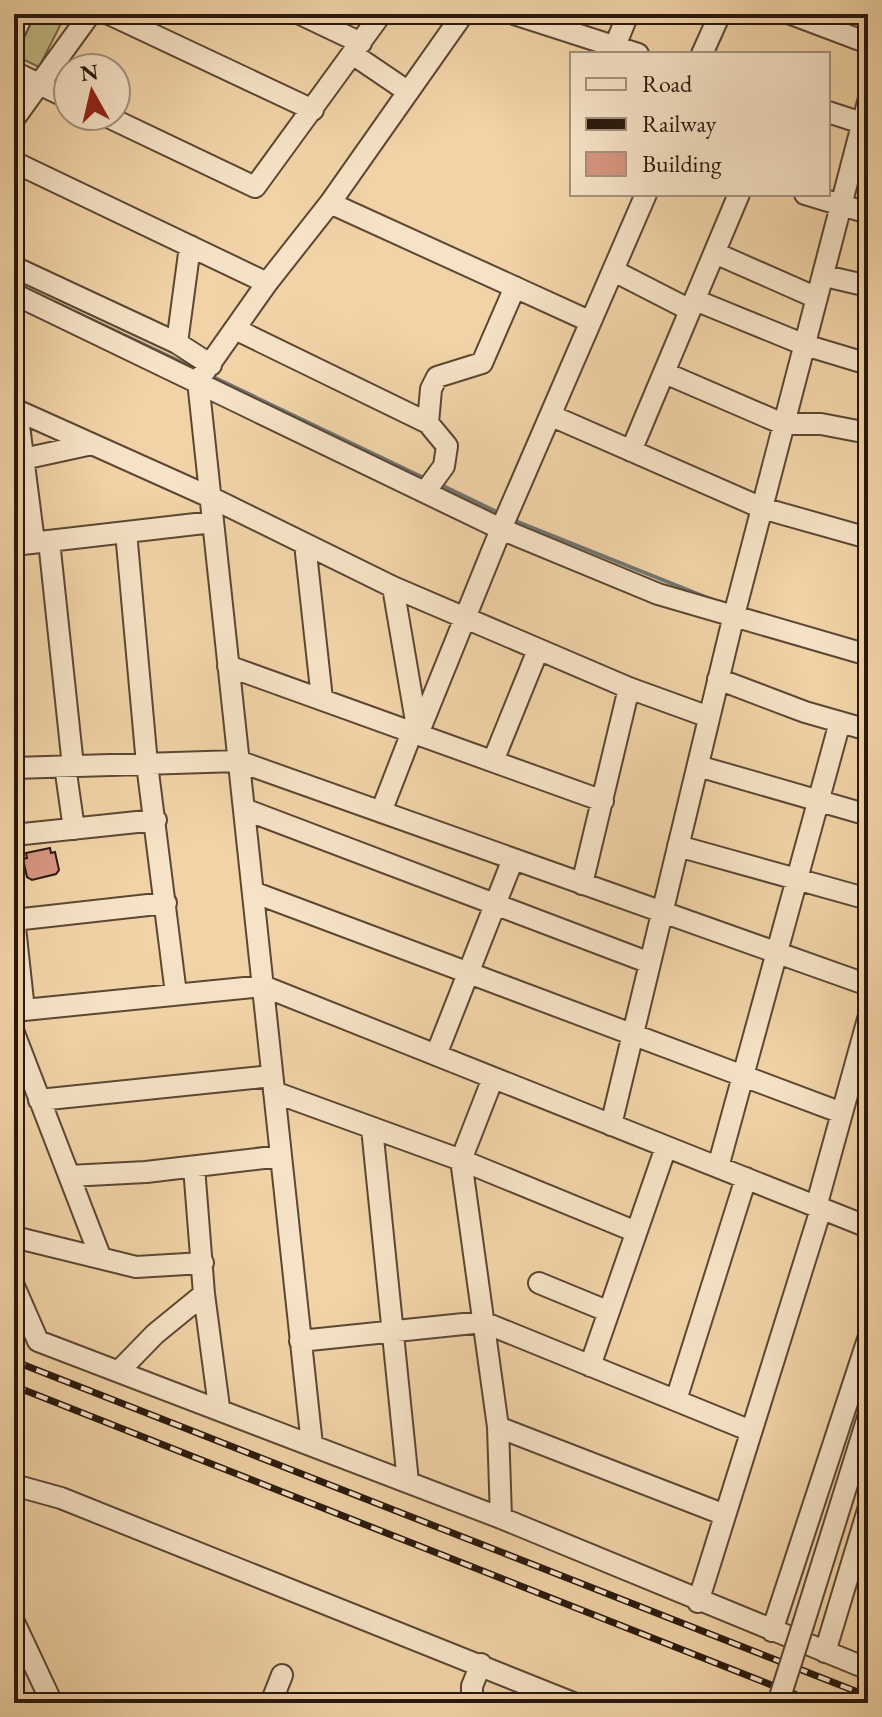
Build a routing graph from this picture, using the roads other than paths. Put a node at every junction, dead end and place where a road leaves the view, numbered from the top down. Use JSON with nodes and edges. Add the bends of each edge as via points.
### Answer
{"nodes":[{"id":1,"x":23,"y":14,"type":"edge"},
{"id":2,"x":90,"y":14,"type":"edge"},
{"id":3,"x":109,"y":14,"type":"edge"},
{"id":4,"x":300,"y":14,"type":"edge"},
{"id":5,"x":381,"y":14,"type":"edge"},
{"id":6,"x":463,"y":14,"type":"edge"},
{"id":7,"x":514,"y":14,"type":"edge"},
{"id":8,"x":628,"y":14,"type":"edge"},
{"id":9,"x":720,"y":14,"type":"edge"},
{"id":10,"x":791,"y":14,"type":"edge"},
{"id":11,"x":14,"y":33,"type":"edge"},
{"id":12,"x":868,"y":43,"type":"edge"},
{"id":13,"x":615,"y":46,"type":"junction"},
{"id":14,"x":358,"y":49,"type":"junction"},
{"id":15,"x":632,"y":52,"type":"edge"},
{"id":16,"x":703,"y":52,"type":"edge"},
{"id":17,"x":14,"y":72,"type":"edge"},
{"id":18,"x":41,"y":85,"type":"junction"},
{"id":19,"x":52,"y":90,"type":"edge"},
{"id":20,"x":407,"y":91,"type":"junction"},
{"id":21,"x":868,"y":102,"type":"edge"},
{"id":22,"x":313,"y":110,"type":"junction"},
{"id":23,"x":830,"y":113,"type":"edge"},
{"id":24,"x":14,"y":119,"type":"edge"},
{"id":25,"x":865,"y":124,"type":"edge"},
{"id":26,"x":132,"y":128,"type":"edge"},
{"id":27,"x":14,"y":162,"type":"edge"},
{"id":28,"x":645,"y":196,"type":"edge"},
{"id":29,"x":738,"y":196,"type":"edge"},
{"id":30,"x":812,"y":196,"type":"edge"},
{"id":31,"x":330,"y":203,"type":"junction"},
{"id":32,"x":843,"y":205,"type":"junction"},
{"id":33,"x":868,"y":213,"type":"edge"},
{"id":34,"x":190,"y":246,"type":"junction"},
{"id":35,"x":715,"y":253,"type":"junction"},
{"id":36,"x":14,"y":267,"type":"edge"},
{"id":37,"x":614,"y":271,"type":"junction"},
{"id":38,"x":825,"y":276,"type":"junction"},
{"id":39,"x":267,"y":283,"type":"junction"},
{"id":40,"x":868,"y":286,"type":"edge"},
{"id":41,"x":515,"y":287,"type":"junction"},
{"id":42,"x":14,"y":294,"type":"edge"},
{"id":43,"x":817,"y":298,"type":"junction"},
{"id":44,"x":692,"y":305,"type":"junction"},
{"id":45,"x":589,"y":321,"type":"junction"},
{"id":46,"x":235,"y":329,"type":"junction"},
{"id":47,"x":177,"y":343,"type":"junction"},
{"id":48,"x":805,"y":345,"type":"junction"},
{"id":49,"x":868,"y":364,"type":"edge"},
{"id":50,"x":204,"y":373,"type":"junction"},
{"id":51,"x":665,"y":373,"type":"junction"},
{"id":52,"x":16,"y":410,"type":"edge"},
{"id":53,"x":552,"y":416,"type":"junction"},
{"id":54,"x":428,"y":423,"type":"junction"},
{"id":55,"x":783,"y":424,"type":"junction"},
{"id":56,"x":868,"y":433,"type":"edge"},
{"id":57,"x":92,"y":444,"type":"junction"},
{"id":58,"x":631,"y":451,"type":"junction"},
{"id":59,"x":19,"y":461,"type":"edge"},
{"id":60,"x":425,"y":492,"type":"junction"},
{"id":61,"x":210,"y":497,"type":"junction"},
{"id":62,"x":762,"y":508,"type":"junction"},
{"id":63,"x":213,"y":522,"type":"junction"},
{"id":64,"x":501,"y":529,"type":"junction"},
{"id":65,"x":126,"y":532,"type":"junction"},
{"id":66,"x":868,"y":538,"type":"edge"},
{"id":67,"x":32,"y":543,"type":"edge"},
{"id":68,"x":305,"y":544,"type":"junction"},
{"id":69,"x":393,"y":587,"type":"junction"},
{"id":70,"x":466,"y":619,"type":"junction"},
{"id":71,"x":733,"y":619,"type":"junction"},
{"id":72,"x":538,"y":650,"type":"junction"},
{"id":73,"x":868,"y":655,"type":"edge"},
{"id":74,"x":228,"y":666,"type":"junction"},
{"id":75,"x":718,"y":679,"type":"junction"},
{"id":76,"x":629,"y":688,"type":"junction"},
{"id":77,"x":322,"y":699,"type":"junction"},
{"id":78,"x":709,"y":717,"type":"junction"},
{"id":79,"x":840,"y":722,"type":"junction"},
{"id":80,"x":868,"y":730,"type":"edge"},
{"id":81,"x":415,"y":733,"type":"junction"},
{"id":82,"x":238,"y":761,"type":"junction"},
{"id":83,"x":493,"y":761,"type":"junction"},
{"id":84,"x":147,"y":764,"type":"junction"},
{"id":85,"x":69,"y":766,"type":"junction"},
{"id":86,"x":698,"y":766,"type":"junction"},
{"id":87,"x":14,"y":768,"type":"edge"},
{"id":88,"x":603,"y":801,"type":"junction"},
{"id":89,"x":818,"y":801,"type":"junction"},
{"id":90,"x":244,"y":809,"type":"junction"},
{"id":91,"x":381,"y":812,"type":"junction"},
{"id":92,"x":868,"y":815,"type":"edge"},
{"id":93,"x":156,"y":820,"type":"junction"},
{"id":94,"x":74,"y":829,"type":"junction"},
{"id":95,"x":14,"y":835,"type":"edge"},
{"id":96,"x":678,"y":846,"type":"junction"},
{"id":97,"x":513,"y":859,"type":"junction"},
{"id":98,"x":796,"y":881,"type":"junction"},
{"id":99,"x":582,"y":884,"type":"junction"},
{"id":100,"x":253,"y":892,"type":"junction"},
{"id":101,"x":868,"y":899,"type":"edge"},
{"id":102,"x":166,"y":903,"type":"junction"},
{"id":103,"x":495,"y":904,"type":"junction"},
{"id":104,"x":662,"y":913,"type":"junction"},
{"id":105,"x":14,"y":919,"type":"edge"},
{"id":106,"x":776,"y":953,"type":"junction"},
{"id":107,"x":650,"y":963,"type":"junction"},
{"id":108,"x":468,"y":973,"type":"junction"},
{"id":109,"x":868,"y":985,"type":"edge"},
{"id":110,"x":263,"y":986,"type":"junction"},
{"id":111,"x":176,"y":994,"type":"junction"},
{"id":112,"x":19,"y":1011,"type":"edge"},
{"id":113,"x":868,"y":1019,"type":"edge"},
{"id":114,"x":14,"y":1033,"type":"edge"},
{"id":115,"x":633,"y":1035,"type":"junction"},
{"id":116,"x":436,"y":1055,"type":"junction"},
{"id":117,"x":744,"y":1076,"type":"junction"},
{"id":118,"x":493,"y":1078,"type":"junction"},
{"id":119,"x":273,"y":1084,"type":"junction"},
{"id":120,"x":39,"y":1100,"type":"junction"},
{"id":121,"x":842,"y":1113,"type":"junction"},
{"id":122,"x":611,"y":1125,"type":"junction"},
{"id":123,"x":372,"y":1128,"type":"junction"},
{"id":124,"x":666,"y":1147,"type":"junction"},
{"id":125,"x":281,"y":1156,"type":"junction"},
{"id":126,"x":461,"y":1160,"type":"junction"},
{"id":127,"x":194,"y":1167,"type":"junction"},
{"id":128,"x":718,"y":1167,"type":"junction"},
{"id":129,"x":69,"y":1176,"type":"junction"},
{"id":130,"x":746,"y":1178,"type":"junction"},
{"id":131,"x":819,"y":1208,"type":"junction"},
{"id":132,"x":868,"y":1227,"type":"edge"},
{"id":133,"x":634,"y":1231,"type":"junction"},
{"id":134,"x":14,"y":1237,"type":"edge"},
{"id":135,"x":100,"y":1256,"type":"junction"},
{"id":136,"x":203,"y":1263,"type":"junction"},
{"id":137,"x":539,"y":1283,"type":"dead end"},
{"id":138,"x":14,"y":1286,"type":"edge"},
{"id":139,"x":204,"y":1294,"type":"junction"},
{"id":140,"x":607,"y":1311,"type":"junction"},
{"id":141,"x":483,"y":1322,"type":"junction"},
{"id":142,"x":392,"y":1332,"type":"junction"},
{"id":143,"x":868,"y":1339,"type":"edge"},
{"id":144,"x":300,"y":1341,"type":"junction"},
{"id":145,"x":590,"y":1366,"type":"junction"},
{"id":146,"x":120,"y":1370,"type":"junction"},
{"id":147,"x":676,"y":1400,"type":"junction"},
{"id":148,"x":219,"y":1407,"type":"junction"},
{"id":149,"x":868,"y":1417,"type":"edge"},
{"id":150,"x":498,"y":1427,"type":"junction"},
{"id":151,"x":751,"y":1431,"type":"junction"},
{"id":152,"x":312,"y":1445,"type":"junction"},
{"id":153,"x":408,"y":1482,"type":"junction"},
{"id":154,"x":14,"y":1485,"type":"edge"},
{"id":155,"x":868,"y":1510,"type":"edge"},
{"id":156,"x":725,"y":1515,"type":"junction"},
{"id":157,"x":501,"y":1518,"type":"junction"},
{"id":158,"x":698,"y":1602,"type":"junction"},
{"id":159,"x":14,"y":1622,"type":"edge"},
{"id":160,"x":772,"y":1631,"type":"junction"},
{"id":161,"x":825,"y":1652,"type":"junction"},
{"id":162,"x":481,"y":1664,"type":"junction"},
{"id":163,"x":868,"y":1669,"type":"edge"},
{"id":164,"x":282,"y":1675,"type":"dead end"},
{"id":165,"x":52,"y":1703,"type":"edge"},
{"id":166,"x":271,"y":1703,"type":"edge"},
{"id":167,"x":472,"y":1703,"type":"edge"},
{"id":168,"x":573,"y":1703,"type":"edge"},
{"id":169,"x":778,"y":1703,"type":"edge"}],
"edges":[{"from":1,"to":11,"type":"street"},
{"from":2,"to":18,"type":"street"},
{"from":3,"to":22,"type":"street"},
{"from":4,"to":14,"type":"street"},
{"from":5,"to":14,"type":"street"},
{"from":6,"to":20,"type":"street"},
{"from":7,"to":13,"type":"street"},
{"from":8,"to":13,"type":"street"},
{"from":9,"to":16,"type":"street"},
{"from":10,"to":12,"type":"street"},
{"from":13,"to":15,"type":"street"},
{"from":14,"to":20,"type":"street"},
{"from":14,"to":22,"type":"street"},
{"from":17,"to":18,"type":"street"},
{"from":18,"to":19,"type":"street"},
{"from":18,"to":24,"type":"street"},
{"from":20,"to":31,"type":"street"},
{"from":21,"to":25,"type":"street"},
{"from":22,"to":26,"type":"street","via":[[255,187]]},
{"from":23,"to":25,"type":"street"},
{"from":25,"to":32,"type":"street"},
{"from":27,"to":34,"type":"street"},
{"from":28,"to":37,"type":"street"},
{"from":29,"to":35,"type":"street"},
{"from":30,"to":32,"type":"street"},
{"from":31,"to":39,"type":"street"},
{"from":31,"to":41,"type":"street"},
{"from":32,"to":33,"type":"street"},
{"from":32,"to":38,"type":"street"},
{"from":34,"to":39,"type":"street"},
{"from":34,"to":47,"type":"street"},
{"from":35,"to":43,"type":"street"},
{"from":35,"to":44,"type":"street"},
{"from":36,"to":47,"type":"street"},
{"from":37,"to":44,"type":"street"},
{"from":37,"to":45,"type":"street"},
{"from":38,"to":40,"type":"street"},
{"from":38,"to":43,"type":"street"},
{"from":39,"to":46,"type":"street"},
{"from":41,"to":45,"type":"street"},
{"from":41,"to":54,"type":"street","via":[[482,363],[437,377]]},
{"from":42,"to":50,"type":"street"},
{"from":43,"to":48,"type":"street"},
{"from":44,"to":48,"type":"street"},
{"from":44,"to":51,"type":"street"},
{"from":45,"to":53,"type":"street"},
{"from":46,"to":50,"type":"street"},
{"from":46,"to":54,"type":"street"},
{"from":47,"to":50,"type":"street"},
{"from":48,"to":49,"type":"street"},
{"from":48,"to":55,"type":"street"},
{"from":50,"to":60,"type":"street"},
{"from":50,"to":61,"type":"street"},
{"from":51,"to":55,"type":"street"},
{"from":51,"to":58,"type":"street"},
{"from":52,"to":57,"type":"street"},
{"from":52,"to":59,"type":"street"},
{"from":53,"to":58,"type":"street"},
{"from":53,"to":64,"type":"street"},
{"from":54,"to":60,"type":"street","via":[[447,446],[444,466]]},
{"from":55,"to":56,"type":"street","via":[[821,424]]},
{"from":55,"to":62,"type":"street"},
{"from":57,"to":59,"type":"street"},
{"from":57,"to":61,"type":"street"},
{"from":58,"to":62,"type":"street"},
{"from":59,"to":67,"type":"street"},
{"from":60,"to":64,"type":"street"},
{"from":61,"to":63,"type":"street"},
{"from":61,"to":68,"type":"street"},
{"from":62,"to":66,"type":"street"},
{"from":62,"to":71,"type":"street"},
{"from":63,"to":65,"type":"street"},
{"from":63,"to":74,"type":"street"},
{"from":64,"to":70,"type":"street"},
{"from":64,"to":71,"type":"street"},
{"from":65,"to":67,"type":"street"},
{"from":65,"to":84,"type":"street"},
{"from":67,"to":85,"type":"street"},
{"from":68,"to":69,"type":"street"},
{"from":68,"to":77,"type":"street"},
{"from":69,"to":70,"type":"street"},
{"from":69,"to":81,"type":"street"},
{"from":70,"to":72,"type":"street"},
{"from":70,"to":81,"type":"street"},
{"from":71,"to":73,"type":"street"},
{"from":71,"to":75,"type":"street"},
{"from":72,"to":76,"type":"street"},
{"from":72,"to":83,"type":"street"},
{"from":74,"to":77,"type":"street"},
{"from":74,"to":82,"type":"street"},
{"from":75,"to":78,"type":"street"},
{"from":75,"to":79,"type":"street"},
{"from":76,"to":78,"type":"street"},
{"from":76,"to":88,"type":"street"},
{"from":77,"to":81,"type":"street"},
{"from":78,"to":86,"type":"street"},
{"from":79,"to":80,"type":"street"},
{"from":79,"to":89,"type":"street"},
{"from":81,"to":83,"type":"street"},
{"from":81,"to":91,"type":"street"},
{"from":82,"to":84,"type":"street"},
{"from":82,"to":90,"type":"street"},
{"from":82,"to":91,"type":"street"},
{"from":83,"to":88,"type":"street"},
{"from":84,"to":85,"type":"street"},
{"from":84,"to":93,"type":"street"},
{"from":85,"to":87,"type":"street"},
{"from":85,"to":94,"type":"street"},
{"from":86,"to":89,"type":"street"},
{"from":86,"to":96,"type":"street"},
{"from":88,"to":99,"type":"street"},
{"from":89,"to":92,"type":"street"},
{"from":89,"to":98,"type":"street"},
{"from":90,"to":100,"type":"street"},
{"from":90,"to":103,"type":"street"},
{"from":91,"to":97,"type":"street"},
{"from":93,"to":94,"type":"street"},
{"from":93,"to":102,"type":"street"},
{"from":94,"to":95,"type":"street"},
{"from":96,"to":98,"type":"street"},
{"from":96,"to":104,"type":"street"},
{"from":97,"to":99,"type":"street"},
{"from":97,"to":103,"type":"street"},
{"from":98,"to":101,"type":"street"},
{"from":98,"to":106,"type":"street"},
{"from":99,"to":104,"type":"street"},
{"from":100,"to":108,"type":"street"},
{"from":100,"to":110,"type":"street"},
{"from":102,"to":105,"type":"street"},
{"from":102,"to":111,"type":"street"},
{"from":103,"to":107,"type":"street"},
{"from":103,"to":108,"type":"street"},
{"from":104,"to":106,"type":"street"},
{"from":104,"to":107,"type":"street"},
{"from":105,"to":112,"type":"street"},
{"from":106,"to":109,"type":"street"},
{"from":106,"to":117,"type":"street"},
{"from":107,"to":115,"type":"street"},
{"from":108,"to":115,"type":"street"},
{"from":108,"to":116,"type":"street"},
{"from":110,"to":111,"type":"street"},
{"from":110,"to":116,"type":"street"},
{"from":110,"to":119,"type":"street"},
{"from":111,"to":112,"type":"street"},
{"from":113,"to":121,"type":"street"},
{"from":114,"to":120,"type":"street"},
{"from":115,"to":117,"type":"street"},
{"from":115,"to":122,"type":"street"},
{"from":116,"to":118,"type":"street"},
{"from":117,"to":121,"type":"street"},
{"from":117,"to":128,"type":"street"},
{"from":118,"to":122,"type":"street"},
{"from":118,"to":126,"type":"street"},
{"from":119,"to":120,"type":"street"},
{"from":119,"to":123,"type":"street"},
{"from":119,"to":125,"type":"street"},
{"from":120,"to":129,"type":"street"},
{"from":121,"to":131,"type":"street"},
{"from":122,"to":124,"type":"street"},
{"from":123,"to":126,"type":"street"},
{"from":123,"to":142,"type":"street"},
{"from":124,"to":128,"type":"street"},
{"from":124,"to":133,"type":"street"},
{"from":125,"to":127,"type":"street"},
{"from":125,"to":144,"type":"street"},
{"from":126,"to":133,"type":"street"},
{"from":126,"to":141,"type":"street"},
{"from":127,"to":129,"type":"street"},
{"from":127,"to":136,"type":"street"},
{"from":128,"to":130,"type":"street"},
{"from":129,"to":135,"type":"street"},
{"from":130,"to":131,"type":"street"},
{"from":130,"to":147,"type":"street"},
{"from":131,"to":132,"type":"street"},
{"from":131,"to":151,"type":"street"},
{"from":133,"to":140,"type":"street"},
{"from":134,"to":135,"type":"street"},
{"from":135,"to":136,"type":"street","via":[[136,1267]]},
{"from":136,"to":139,"type":"street"},
{"from":137,"to":140,"type":"street"},
{"from":138,"to":146,"type":"street","via":[[38,1341]]},
{"from":139,"to":146,"type":"street"},
{"from":139,"to":148,"type":"street"},
{"from":140,"to":145,"type":"street"},
{"from":141,"to":142,"type":"street"},
{"from":141,"to":145,"type":"street"},
{"from":141,"to":150,"type":"street"},
{"from":142,"to":144,"type":"street"},
{"from":142,"to":153,"type":"street"},
{"from":143,"to":160,"type":"street"},
{"from":144,"to":152,"type":"street"},
{"from":145,"to":147,"type":"street"},
{"from":146,"to":148,"type":"street"},
{"from":147,"to":151,"type":"street"},
{"from":148,"to":152,"type":"street"},
{"from":149,"to":169,"type":"street","bridge":true},
{"from":150,"to":156,"type":"street"},
{"from":150,"to":157,"type":"street"},
{"from":151,"to":156,"type":"street"},
{"from":152,"to":153,"type":"street"},
{"from":153,"to":157,"type":"street"},
{"from":154,"to":162,"type":"street","via":[[61,1498]]},
{"from":155,"to":161,"type":"street"},
{"from":156,"to":158,"type":"street"},
{"from":157,"to":158,"type":"street"},
{"from":158,"to":160,"type":"street"},
{"from":159,"to":165,"type":"street"},
{"from":160,"to":161,"type":"street"},
{"from":161,"to":163,"type":"street"},
{"from":162,"to":167,"type":"street"},
{"from":162,"to":168,"type":"street"},
{"from":164,"to":166,"type":"street"}]}
